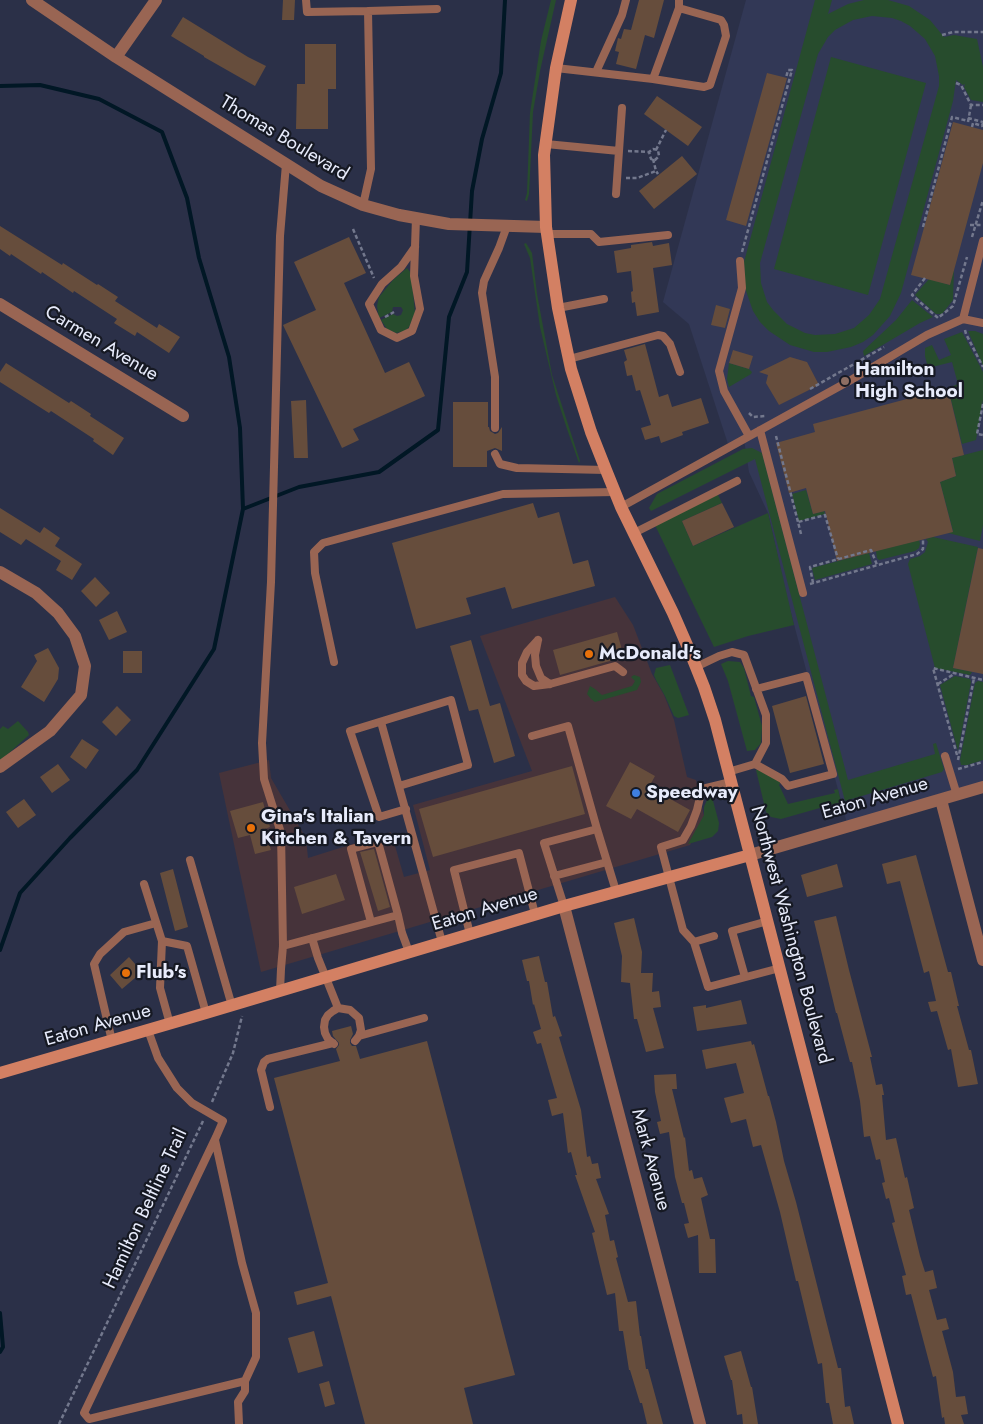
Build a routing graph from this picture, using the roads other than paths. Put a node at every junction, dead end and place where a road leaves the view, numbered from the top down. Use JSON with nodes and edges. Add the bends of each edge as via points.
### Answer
{"nodes":[{"id":1,"x":32,"y":0,"type":"edge"},
{"id":2,"x":156,"y":0,"type":"edge"},
{"id":3,"x":306,"y":0,"type":"edge"},
{"id":4,"x":571,"y":0,"type":"edge"},
{"id":5,"x":626,"y":0,"type":"edge"},
{"id":6,"x":679,"y":4,"type":"edge"},
{"id":7,"x":437,"y":9,"type":"dead end"},
{"id":8,"x":368,"y":11,"type":"junction"},
{"id":9,"x":116,"y":57,"type":"junction"},
{"id":10,"x":556,"y":68,"type":"junction"},
{"id":11,"x":596,"y":72,"type":"junction"},
{"id":12,"x":653,"y":79,"type":"junction"},
{"id":13,"x":622,"y":108,"type":"dead end"},
{"id":14,"x":546,"y":144,"type":"junction"},
{"id":15,"x":618,"y":151,"type":"junction"},
{"id":16,"x":286,"y":164,"type":"junction"},
{"id":17,"x":616,"y":194,"type":"dead end"},
{"id":18,"x":363,"y":204,"type":"junction"},
{"id":19,"x":416,"y":218,"type":"junction"},
{"id":20,"x":507,"y":226,"type":"junction"},
{"id":21,"x":547,"y":231,"type":"junction"},
{"id":22,"x":668,"y":235,"type":"dead end"},
{"id":23,"x":983,"y":241,"type":"edge"},
{"id":24,"x":414,"y":247,"type":"junction"},
{"id":25,"x":740,"y":261,"type":"road end"},
{"id":26,"x":604,"y":299,"type":"dead end"},
{"id":27,"x":0,"y":304,"type":"edge"},
{"id":28,"x":558,"y":308,"type":"junction"},
{"id":29,"x":963,"y":319,"type":"junction"},
{"id":30,"x":983,"y":323,"type":"edge"},
{"id":31,"x":569,"y":359,"type":"junction"},
{"id":32,"x":680,"y":372,"type":"dead end"},
{"id":33,"x":184,"y":416,"type":"dead end"},
{"id":34,"x":495,"y":428,"type":"dead end"},
{"id":35,"x":760,"y":430,"type":"junction"},
{"id":36,"x":749,"y":436,"type":"junction"},
{"id":37,"x":495,"y":454,"type":"dead end"},
{"id":38,"x":606,"y":470,"type":"junction"},
{"id":39,"x":737,"y":481,"type":"dead end"},
{"id":40,"x":615,"y":492,"type":"junction"},
{"id":41,"x":621,"y":507,"type":"junction"},
{"id":42,"x":634,"y":533,"type":"junction"},
{"id":43,"x":0,"y":572,"type":"edge"},
{"id":44,"x":802,"y":590,"type":"road end"},
{"id":45,"x":334,"y":662,"type":"dead end"},
{"id":46,"x":696,"y":667,"type":"junction"},
{"id":47,"x":623,"y":672,"type":"dead end"},
{"id":48,"x":550,"y":684,"type":"junction"},
{"id":49,"x":757,"y":690,"type":"junction"},
{"id":50,"x":381,"y":722,"type":"junction"},
{"id":51,"x":532,"y":736,"type":"dead end"},
{"id":52,"x":945,"y":756,"type":"dead end"},
{"id":53,"x":755,"y":764,"type":"junction"},
{"id":54,"x":0,"y":767,"type":"edge"},
{"id":55,"x":730,"y":777,"type":"junction"},
{"id":56,"x":399,"y":786,"type":"junction"},
{"id":57,"x":983,"y":786,"type":"edge"},
{"id":58,"x":957,"y":795,"type":"junction"},
{"id":59,"x":941,"y":800,"type":"junction"},
{"id":60,"x":406,"y":809,"type":"junction"},
{"id":61,"x":598,"y":829,"type":"junction"},
{"id":62,"x":750,"y":855,"type":"junction"},
{"id":63,"x":190,"y":860,"type":"dead end"},
{"id":64,"x":608,"y":862,"type":"junction"},
{"id":65,"x":554,"y":876,"type":"junction"},
{"id":66,"x":670,"y":876,"type":"junction"},
{"id":67,"x":144,"y":884,"type":"dead end"},
{"id":68,"x":616,"y":891,"type":"junction"},
{"id":69,"x":374,"y":899,"type":"dead end"},
{"id":70,"x":366,"y":902,"type":"junction"},
{"id":71,"x":564,"y":906,"type":"junction"},
{"id":72,"x":535,"y":914,"type":"junction"},
{"id":73,"x":398,"y":915,"type":"junction"},
{"id":74,"x":768,"y":921,"type":"junction"},
{"id":75,"x":371,"y":922,"type":"junction"},
{"id":76,"x":156,"y":923,"type":"junction"},
{"id":77,"x":470,"y":934,"type":"junction"},
{"id":78,"x":714,"y":936,"type":"dead end"},
{"id":79,"x":312,"y":938,"type":"junction"},
{"id":80,"x":162,"y":941,"type":"junction"},
{"id":81,"x":442,"y":942,"type":"junction"},
{"id":82,"x":694,"y":942,"type":"junction"},
{"id":83,"x":283,"y":946,"type":"junction"},
{"id":84,"x":408,"y":952,"type":"junction"},
{"id":85,"x":983,"y":960,"type":"edge"},
{"id":86,"x":780,"y":968,"type":"junction"},
{"id":87,"x":326,"y":977,"type":"junction"},
{"id":88,"x":745,"y":977,"type":"junction"},
{"id":89,"x":280,"y":991,"type":"junction"},
{"id":90,"x":238,"y":1004,"type":"junction"},
{"id":91,"x":338,"y":1008,"type":"junction"},
{"id":92,"x":206,"y":1013,"type":"junction"},
{"id":93,"x":424,"y":1018,"type":"dead end"},
{"id":94,"x":170,"y":1024,"type":"junction"},
{"id":95,"x":148,"y":1030,"type":"junction"},
{"id":96,"x":112,"y":1041,"type":"junction"},
{"id":97,"x":0,"y":1073,"type":"edge"},
{"id":98,"x":270,"y":1107,"type":"dead end"},
{"id":99,"x":214,"y":1140,"type":"junction"},
{"id":100,"x":245,"y":1381,"type":"junction"},
{"id":101,"x":239,"y":1424,"type":"edge"},
{"id":102,"x":700,"y":1424,"type":"edge"},
{"id":103,"x":898,"y":1424,"type":"edge"}],
"edges":[{"from":1,"to":9,"type":"street","name":"Thomas Boulevard"},
{"from":2,"to":9,"type":"street"},
{"from":3,"to":8,"type":"lane","via":[[307,12]]},
{"from":4,"to":10,"type":"main road","name":"Northwest Washington Boulevard"},
{"from":5,"to":11,"type":"lane"},
{"from":6,"to":12,"type":"lane"},
{"from":6,"to":12,"type":"lane","via":[[721,20],[724,26],[726,36],[710,85],[704,87]]},
{"from":7,"to":8,"type":"lane"},
{"from":8,"to":18,"type":"lane","via":[[371,169]]},
{"from":9,"to":16,"type":"street","name":"Thomas Boulevard"},
{"from":10,"to":11,"type":"lane"},
{"from":10,"to":14,"type":"main road","name":"Northwest Washington Boulevard"},
{"from":11,"to":12,"type":"lane"},
{"from":13,"to":15,"type":"lane"},
{"from":14,"to":15,"type":"lane"},
{"from":14,"to":21,"type":"main road","name":"Northwest Washington Boulevard"},
{"from":15,"to":17,"type":"lane"},
{"from":16,"to":18,"type":"street","name":"Thomas Boulevard","via":[[321,186]]},
{"from":16,"to":83,"type":"lane","via":[[280,236],[271,582],[262,743],[264,779],[281,833]]},
{"from":18,"to":19,"type":"street","name":"Thomas Boulevard"},
{"from":19,"to":20,"type":"street","name":"Thomas Boulevard","via":[[449,224]]},
{"from":19,"to":24,"type":"lane"},
{"from":20,"to":21,"type":"street","name":"Thomas Boulevard"},
{"from":20,"to":34,"type":"lane","via":[[482,293],[495,377]]},
{"from":21,"to":22,"type":"lane","via":[[591,234],[599,242]]},
{"from":21,"to":28,"type":"main road","name":"Northwest Washington Boulevard"},
{"from":23,"to":29,"type":"lane"},
{"from":24,"to":24,"type":"lane","via":[[401,267],[382,284],[370,304],[381,330],[398,338],[412,331],[420,309],[414,276]]},
{"from":25,"to":36,"type":"lane","via":[[742,288],[719,371],[724,391]]},
{"from":26,"to":28,"type":"lane"},
{"from":27,"to":33,"type":"street","name":"Carmen Avenue"},
{"from":28,"to":31,"type":"main road","name":"Northwest Washington Boulevard"},
{"from":29,"to":30,"type":"lane"},
{"from":29,"to":35,"type":"lane","via":[[927,335]]},
{"from":31,"to":32,"type":"lane","via":[[658,335],[670,344]]},
{"from":31,"to":38,"type":"main road","name":"Northwest Washington Boulevard"},
{"from":35,"to":36,"type":"lane"},
{"from":35,"to":44,"type":"lane"},
{"from":36,"to":41,"type":"lane"},
{"from":37,"to":38,"type":"lane","via":[[500,464],[517,468]]},
{"from":38,"to":40,"type":"main road","name":"Northwest Washington Boulevard"},
{"from":39,"to":42,"type":"lane"},
{"from":40,"to":41,"type":"main road","name":"Northwest Washington Boulevard"},
{"from":40,"to":45,"type":"lane","via":[[503,494],[323,543],[314,552],[315,573]]},
{"from":41,"to":42,"type":"main road","name":"Northwest Washington Boulevard"},
{"from":42,"to":46,"type":"main road","name":"Northwest Washington Boulevard"},
{"from":43,"to":54,"type":"street","via":[[36,593],[58,613],[75,636],[85,666],[81,695],[50,730]]},
{"from":46,"to":49,"type":"lane","via":[[732,652],[744,655]]},
{"from":46,"to":55,"type":"main road","name":"Northwest Washington Boulevard","via":[[715,720]]},
{"from":47,"to":48,"type":"lane","via":[[615,666]]},
{"from":48,"to":48,"type":"lane","via":[[534,686],[522,675],[522,663],[527,652],[538,640],[536,666],[541,678]]},
{"from":49,"to":53,"type":"lane","via":[[766,715],[766,743]]},
{"from":49,"to":53,"type":"lane","via":[[806,676],[833,774],[788,786]]},
{"from":50,"to":56,"type":"lane"},
{"from":50,"to":56,"type":"lane","via":[[451,700],[468,766]]},
{"from":50,"to":60,"type":"lane","via":[[350,731],[379,818]]},
{"from":51,"to":61,"type":"lane","via":[[568,726]]},
{"from":52,"to":58,"type":"lane"},
{"from":53,"to":55,"type":"lane"},
{"from":55,"to":62,"type":"main road","name":"Northwest Washington Boulevard"},
{"from":55,"to":66,"type":"lane","via":[[702,788],[697,810],[683,840],[661,847]]},
{"from":56,"to":60,"type":"lane"},
{"from":57,"to":58,"type":"street","name":"Eaton Avenue"},
{"from":58,"to":59,"type":"street","name":"Eaton Avenue"},
{"from":59,"to":62,"type":"street","name":"Eaton Avenue"},
{"from":59,"to":85,"type":"street"},
{"from":60,"to":81,"type":"lane"},
{"from":61,"to":64,"type":"lane"},
{"from":61,"to":65,"type":"lane","via":[[544,844]]},
{"from":62,"to":66,"type":"main road","name":"Eaton Avenue"},
{"from":62,"to":74,"type":"main road","name":"Northwest Washington Boulevard"},
{"from":63,"to":90,"type":"lane"},
{"from":64,"to":65,"type":"lane"},
{"from":64,"to":68,"type":"lane"},
{"from":65,"to":71,"type":"lane"},
{"from":66,"to":68,"type":"main road","name":"Eaton Avenue"},
{"from":66,"to":82,"type":"lane","via":[[683,930]]},
{"from":67,"to":76,"type":"lane"},
{"from":68,"to":71,"type":"main road","name":"Eaton Avenue"},
{"from":69,"to":70,"type":"lane"},
{"from":70,"to":73,"type":"lane","via":[[364,882],[351,849],[378,842]]},
{"from":70,"to":75,"type":"lane"},
{"from":71,"to":72,"type":"main road","name":"Eaton Avenue"},
{"from":71,"to":102,"type":"street","name":"Mark Avenue"},
{"from":72,"to":77,"type":"main road","name":"Eaton Avenue"},
{"from":72,"to":77,"type":"lane","via":[[519,854],[454,870]]},
{"from":73,"to":75,"type":"lane"},
{"from":73,"to":84,"type":"lane"},
{"from":74,"to":86,"type":"main road","name":"Northwest Washington Boulevard"},
{"from":74,"to":88,"type":"lane","via":[[729,932]]},
{"from":75,"to":79,"type":"lane"},
{"from":76,"to":80,"type":"lane"},
{"from":76,"to":96,"type":"lane","via":[[124,932],[94,964]]},
{"from":77,"to":81,"type":"main road","name":"Eaton Avenue"},
{"from":78,"to":82,"type":"lane"},
{"from":79,"to":83,"type":"lane"},
{"from":79,"to":87,"type":"lane"},
{"from":80,"to":92,"type":"lane","via":[[187,946]]},
{"from":80,"to":94,"type":"lane","via":[[160,988]]},
{"from":81,"to":84,"type":"main road","name":"Eaton Avenue"},
{"from":82,"to":88,"type":"lane","via":[[708,987]]},
{"from":83,"to":89,"type":"lane"},
{"from":84,"to":87,"type":"main road","name":"Eaton Avenue"},
{"from":86,"to":88,"type":"lane"},
{"from":86,"to":103,"type":"main road","name":"Northwest Washington Boulevard"},
{"from":87,"to":89,"type":"main road","name":"Eaton Avenue"},
{"from":87,"to":91,"type":"lane"},
{"from":89,"to":90,"type":"main road","name":"Eaton Avenue"},
{"from":90,"to":92,"type":"main road","name":"Eaton Avenue"},
{"from":91,"to":93,"type":"lane","via":[[350,1010],[359,1018],[361,1030],[357,1038]]},
{"from":91,"to":98,"type":"lane","via":[[328,1015],[324,1027],[334,1043],[264,1062],[261,1070]]},
{"from":92,"to":94,"type":"main road","name":"Eaton Avenue"},
{"from":94,"to":95,"type":"main road","name":"Eaton Avenue"},
{"from":95,"to":96,"type":"main road","name":"Eaton Avenue"},
{"from":95,"to":99,"type":"lane","via":[[158,1058],[174,1083],[192,1103],[222,1121]]},
{"from":96,"to":97,"type":"main road","name":"Eaton Avenue"},
{"from":99,"to":100,"type":"lane","via":[[256,1313],[256,1357]]},
{"from":99,"to":100,"type":"lane","via":[[84,1413],[89,1419]]},
{"from":100,"to":101,"type":"lane","via":[[245,1391],[238,1402]]}]}
